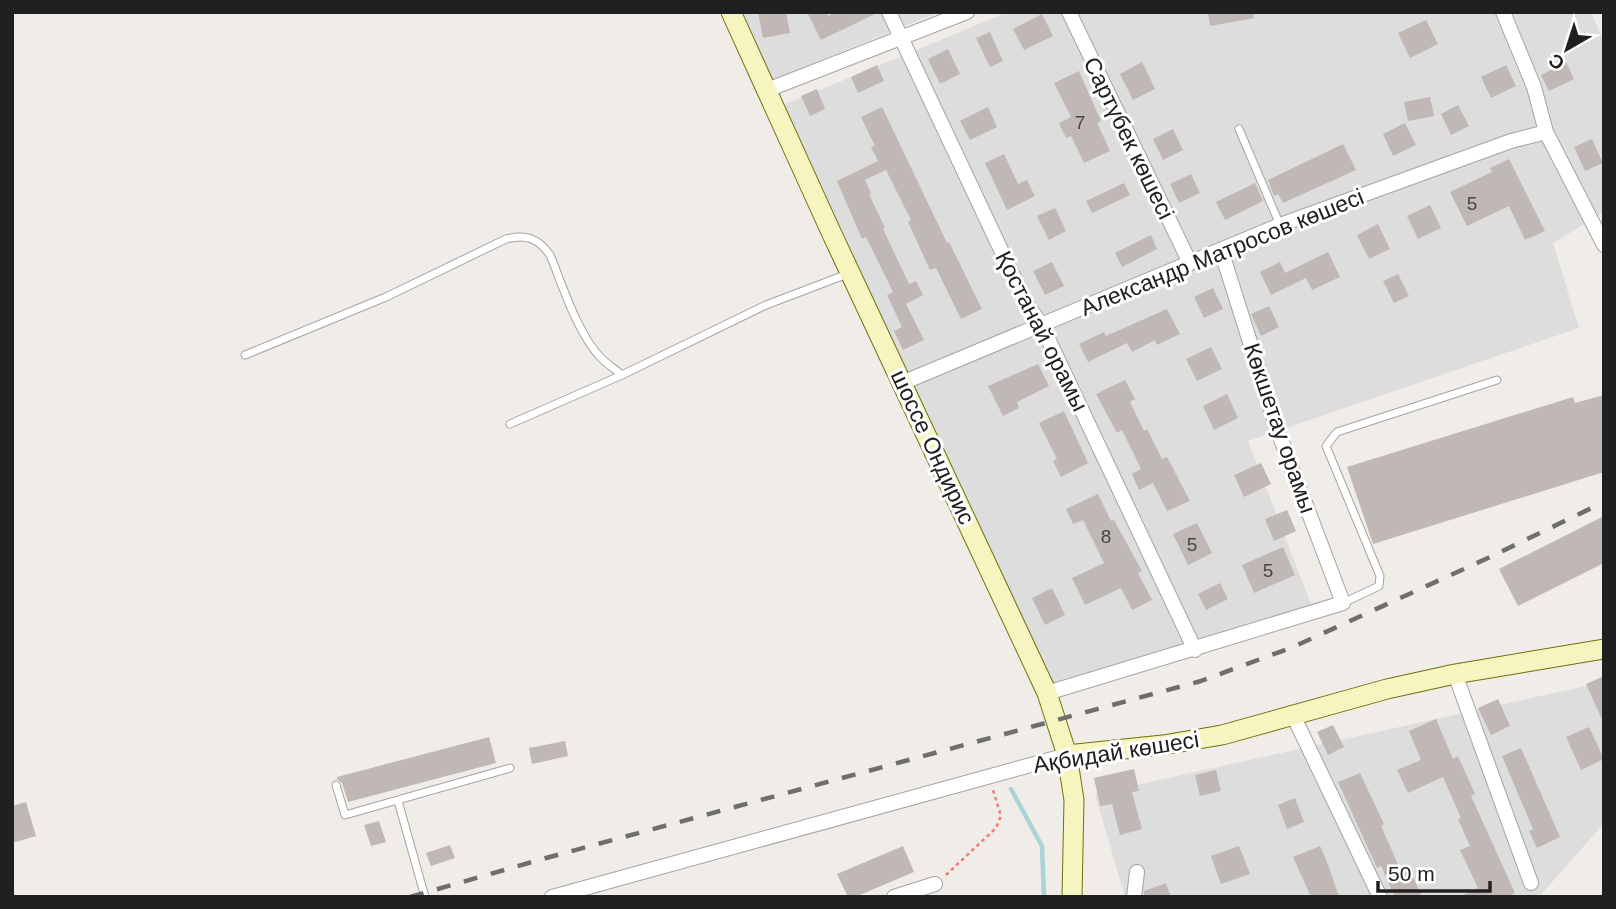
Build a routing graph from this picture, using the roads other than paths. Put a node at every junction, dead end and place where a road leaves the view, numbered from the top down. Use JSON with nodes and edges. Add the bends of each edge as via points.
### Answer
{"nodes":[{"id":1,"x":731,"y":12,"type":"edge"},
{"id":2,"x":889,"y":12,"type":"edge"},
{"id":3,"x":967,"y":12,"type":"edge"},
{"id":4,"x":1069,"y":12,"type":"edge"},
{"id":5,"x":1503,"y":12,"type":"edge"},
{"id":6,"x":901,"y":39,"type":"junction"},
{"id":7,"x":767,"y":90,"type":"junction"},
{"id":8,"x":1239,"y":129,"type":"dead end"},
{"id":9,"x":1546,"y":132,"type":"junction"},
{"id":10,"x":1280,"y":225,"type":"junction"},
{"id":11,"x":1604,"y":245,"type":"edge"},
{"id":12,"x":1221,"y":250,"type":"junction"},
{"id":13,"x":1190,"y":263,"type":"junction"},
{"id":14,"x":850,"y":273,"type":"junction"},
{"id":15,"x":1042,"y":326,"type":"junction"},
{"id":16,"x":245,"y":355,"type":"dead end"},
{"id":17,"x":622,"y":375,"type":"junction"},
{"id":18,"x":1497,"y":380,"type":"dead end"},
{"id":19,"x":902,"y":383,"type":"junction"},
{"id":20,"x":509,"y":424,"type":"dead end"},
{"id":21,"x":1343,"y":603,"type":"junction"},
{"id":22,"x":1604,"y":649,"type":"edge"},
{"id":23,"x":1195,"y":650,"type":"junction"},
{"id":24,"x":1455,"y":674,"type":"junction"},
{"id":25,"x":1047,"y":693,"type":"junction"},
{"id":26,"x":1292,"y":713,"type":"junction"},
{"id":27,"x":1068,"y":755,"type":"junction"},
{"id":28,"x":510,"y":768,"type":"dead end"},
{"id":29,"x":336,"y":785,"type":"dead end"},
{"id":30,"x":398,"y":801,"type":"junction"},
{"id":31,"x":1137,"y":872,"type":"dead end"},
{"id":32,"x":1531,"y":883,"type":"dead end"},
{"id":33,"x":935,"y":884,"type":"road end"},
{"id":34,"x":899,"y":896,"type":"edge"},
{"id":35,"x":425,"y":897,"type":"edge"},
{"id":36,"x":552,"y":897,"type":"edge"},
{"id":37,"x":1072,"y":897,"type":"edge"},
{"id":38,"x":1134,"y":897,"type":"edge"},
{"id":39,"x":1380,"y":897,"type":"edge"}],
"edges":[{"from":1,"to":7,"type":"main road","name":"шоссе Ондирис"},
{"from":2,"to":6,"type":"street","name":"Қостанай орамы"},
{"from":3,"to":6,"type":"street"},
{"from":4,"to":13,"type":"street","name":"Сартүбек көшесі"},
{"from":5,"to":9,"type":"street","via":[[1534,87]]},
{"from":6,"to":7,"type":"street"},
{"from":6,"to":15,"type":"street","name":"Қостанай орамы","via":[[1026,303]]},
{"from":7,"to":14,"type":"main road","name":"шоссе Ондирис"},
{"from":8,"to":10,"type":"lane"},
{"from":9,"to":10,"type":"street","name":"Александр Матросов көшесі"},
{"from":9,"to":11,"type":"street"},
{"from":10,"to":12,"type":"street","name":"Александр Матросов көшесі"},
{"from":12,"to":13,"type":"street","name":"Александр Матросов көшесі"},
{"from":12,"to":21,"type":"street","name":"Көкшетау орамы","via":[[1279,434]]},
{"from":13,"to":15,"type":"street","name":"Александр Матросов көшесі"},
{"from":14,"to":17,"type":"lane","via":[[766,305]]},
{"from":14,"to":19,"type":"main road","name":"шоссе Ондирис"},
{"from":15,"to":19,"type":"street","name":"Александр Матросов көшесі"},
{"from":15,"to":23,"type":"street","name":"Қостанай орамы"},
{"from":16,"to":17,"type":"lane","via":[[386,298],[520,236],[543,245],[590,343]]},
{"from":17,"to":20,"type":"lane"},
{"from":18,"to":21,"type":"lane","via":[[1337,432],[1326,446],[1380,576],[1379,586]]},
{"from":19,"to":25,"type":"main road","name":"шоссе Ондирис"},
{"from":21,"to":23,"type":"street"},
{"from":22,"to":24,"type":"main road","name":"Ақбидай көшесі"},
{"from":23,"to":25,"type":"street"},
{"from":24,"to":26,"type":"main road","name":"Ақбидай көшесі"},
{"from":24,"to":32,"type":"street"},
{"from":25,"to":27,"type":"main road","name":"шоссе Ондирис"},
{"from":26,"to":27,"type":"main road","name":"Ақбидай көшесі","via":[[1222,735]]},
{"from":26,"to":39,"type":"street"},
{"from":27,"to":36,"type":"street","name":"Ақбидай көшесі"},
{"from":27,"to":37,"type":"main road","name":"шоссе Ондирис","via":[[1074,800]]},
{"from":28,"to":30,"type":"lane"},
{"from":29,"to":30,"type":"lane","via":[[345,815]]},
{"from":30,"to":35,"type":"lane"},
{"from":31,"to":38,"type":"street"},
{"from":33,"to":34,"type":"street"}]}
